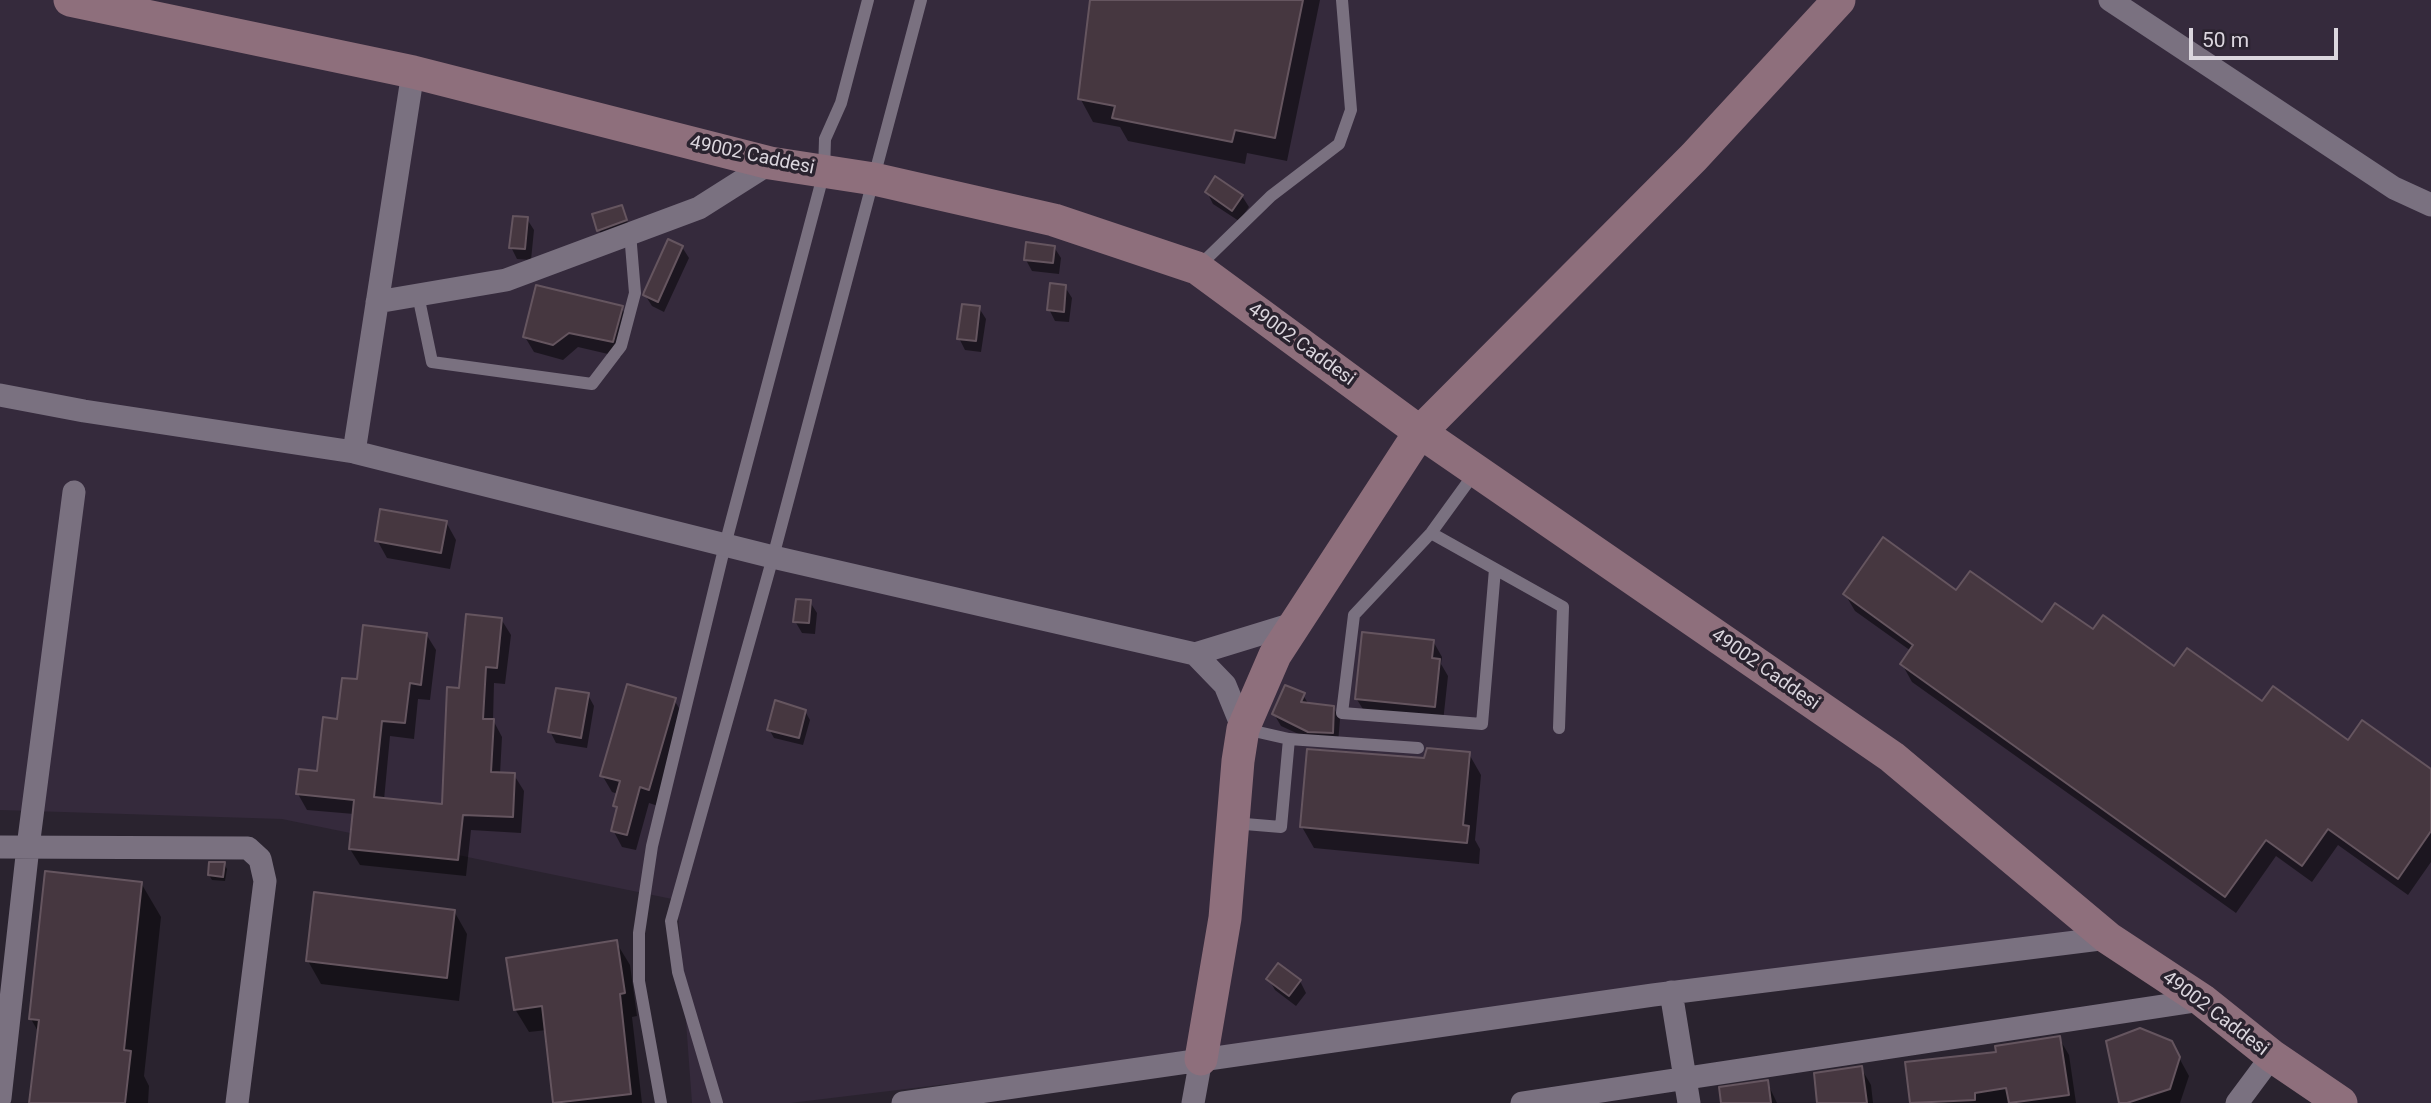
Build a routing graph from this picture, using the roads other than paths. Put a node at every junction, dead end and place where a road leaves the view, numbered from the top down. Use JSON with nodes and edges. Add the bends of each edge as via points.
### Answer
{"nodes":[{"id":1,"x":70,"y":0,"type":"edge"},
{"id":2,"x":868,"y":0,"type":"edge"},
{"id":3,"x":920,"y":0,"type":"edge"},
{"id":4,"x":1342,"y":0,"type":"edge"},
{"id":5,"x":1839,"y":0,"type":"edge"},
{"id":6,"x":2110,"y":0,"type":"edge"},
{"id":7,"x":413,"y":72,"type":"junction"},
{"id":8,"x":770,"y":163,"type":"junction"},
{"id":9,"x":824,"y":172,"type":"junction"},
{"id":10,"x":874,"y":179,"type":"junction"},
{"id":11,"x":2431,"y":205,"type":"edge"},
{"id":12,"x":630,"y":233,"type":"junction"},
{"id":13,"x":1197,"y":268,"type":"junction"},
{"id":14,"x":418,"y":295,"type":"junction"},
{"id":15,"x":377,"y":302,"type":"junction"},
{"id":16,"x":0,"y":395,"type":"edge"},
{"id":17,"x":1420,"y":432,"type":"junction"},
{"id":18,"x":354,"y":452,"type":"junction"},
{"id":19,"x":1476,"y":471,"type":"junction"},
{"id":20,"x":74,"y":492,"type":"dead end"},
{"id":21,"x":1431,"y":533,"type":"junction"},
{"id":22,"x":725,"y":545,"type":"junction"},
{"id":23,"x":773,"y":557,"type":"junction"},
{"id":24,"x":1496,"y":569,"type":"junction"},
{"id":25,"x":1296,"y":623,"type":"junction"},
{"id":26,"x":1195,"y":654,"type":"junction"},
{"id":27,"x":1559,"y":728,"type":"dead end"},
{"id":28,"x":1243,"y":729,"type":"junction"},
{"id":29,"x":1289,"y":739,"type":"junction"},
{"id":30,"x":1418,"y":748,"type":"dead end"},
{"id":31,"x":1233,"y":823,"type":"junction"},
{"id":32,"x":0,"y":847,"type":"edge"},
{"id":33,"x":28,"y":847,"type":"junction"},
{"id":34,"x":2108,"y":938,"type":"junction"},
{"id":35,"x":1671,"y":992,"type":"junction"},
{"id":36,"x":2202,"y":1000,"type":"junction"},
{"id":37,"x":2272,"y":1056,"type":"junction"},
{"id":38,"x":1202,"y":1059,"type":"junction"},
{"id":39,"x":1685,"y":1079,"type":"junction"},
{"id":40,"x":0,"y":1098,"type":"edge"},
{"id":41,"x":237,"y":1103,"type":"edge"},
{"id":42,"x":661,"y":1103,"type":"edge"},
{"id":43,"x":717,"y":1103,"type":"edge"},
{"id":44,"x":903,"y":1103,"type":"edge"},
{"id":45,"x":1192,"y":1103,"type":"edge"},
{"id":46,"x":1522,"y":1103,"type":"edge"},
{"id":47,"x":1689,"y":1103,"type":"edge"},
{"id":48,"x":2237,"y":1103,"type":"edge"},
{"id":49,"x":2341,"y":1103,"type":"edge"}],
"edges":[{"from":1,"to":7,"type":"street","name":"49002 Caddesi"},
{"from":2,"to":9,"type":"lane","via":[[841,103],[824,139]]},
{"from":3,"to":10,"type":"lane"},
{"from":4,"to":13,"type":"lane","via":[[1351,110],[1339,144],[1271,196]]},
{"from":5,"to":17,"type":"street","via":[[1694,157]]},
{"from":6,"to":11,"type":"street","via":[[2394,188]]},
{"from":7,"to":8,"type":"street","name":"49002 Caddesi"},
{"from":7,"to":15,"type":"street"},
{"from":8,"to":9,"type":"street","name":"49002 Caddesi"},
{"from":8,"to":12,"type":"street","via":[[699,208]]},
{"from":9,"to":10,"type":"street","name":"49002 Caddesi"},
{"from":9,"to":22,"type":"lane"},
{"from":10,"to":13,"type":"street","name":"49002 Caddesi","via":[[1054,220]]},
{"from":10,"to":23,"type":"lane"},
{"from":12,"to":14,"type":"street","via":[[506,280]]},
{"from":12,"to":14,"type":"lane","via":[[635,293],[621,346],[592,384],[432,362]]},
{"from":13,"to":17,"type":"street","name":"49002 Caddesi"},
{"from":14,"to":15,"type":"street"},
{"from":15,"to":18,"type":"street"},
{"from":16,"to":18,"type":"street"},
{"from":17,"to":19,"type":"street","name":"49002 Caddesi"},
{"from":17,"to":25,"type":"street"},
{"from":18,"to":22,"type":"street"},
{"from":19,"to":21,"type":"lane"},
{"from":19,"to":34,"type":"street","name":"49002 Caddesi","via":[[1892,757]]},
{"from":20,"to":33,"type":"street"},
{"from":21,"to":24,"type":"lane"},
{"from":21,"to":24,"type":"lane","via":[[1354,615],[1342,713],[1482,724]]},
{"from":22,"to":23,"type":"street"},
{"from":22,"to":42,"type":"lane","via":[[652,846],[639,933],[639,981]]},
{"from":23,"to":26,"type":"street"},
{"from":23,"to":43,"type":"lane","via":[[671,921],[678,972]]},
{"from":24,"to":27,"type":"lane","via":[[1563,607]]},
{"from":25,"to":26,"type":"street"},
{"from":25,"to":28,"type":"street","via":[[1275,656]]},
{"from":26,"to":28,"type":"street","via":[[1225,685]]},
{"from":28,"to":29,"type":"lane"},
{"from":28,"to":31,"type":"street"},
{"from":29,"to":30,"type":"lane"},
{"from":29,"to":31,"type":"lane","via":[[1281,827]]},
{"from":31,"to":38,"type":"street","via":[[1225,918]]},
{"from":32,"to":33,"type":"street"},
{"from":33,"to":40,"type":"street"},
{"from":33,"to":41,"type":"street","via":[[248,848],[260,859],[265,881]]},
{"from":34,"to":35,"type":"street"},
{"from":34,"to":36,"type":"street","name":"49002 Caddesi"},
{"from":35,"to":38,"type":"street"},
{"from":35,"to":39,"type":"street"},
{"from":36,"to":37,"type":"street","name":"49002 Caddesi"},
{"from":36,"to":39,"type":"street"},
{"from":37,"to":48,"type":"street"},
{"from":37,"to":49,"type":"street","name":"49002 Caddesi"},
{"from":38,"to":44,"type":"street"},
{"from":38,"to":45,"type":"street"},
{"from":39,"to":46,"type":"street"},
{"from":39,"to":47,"type":"street"}]}
